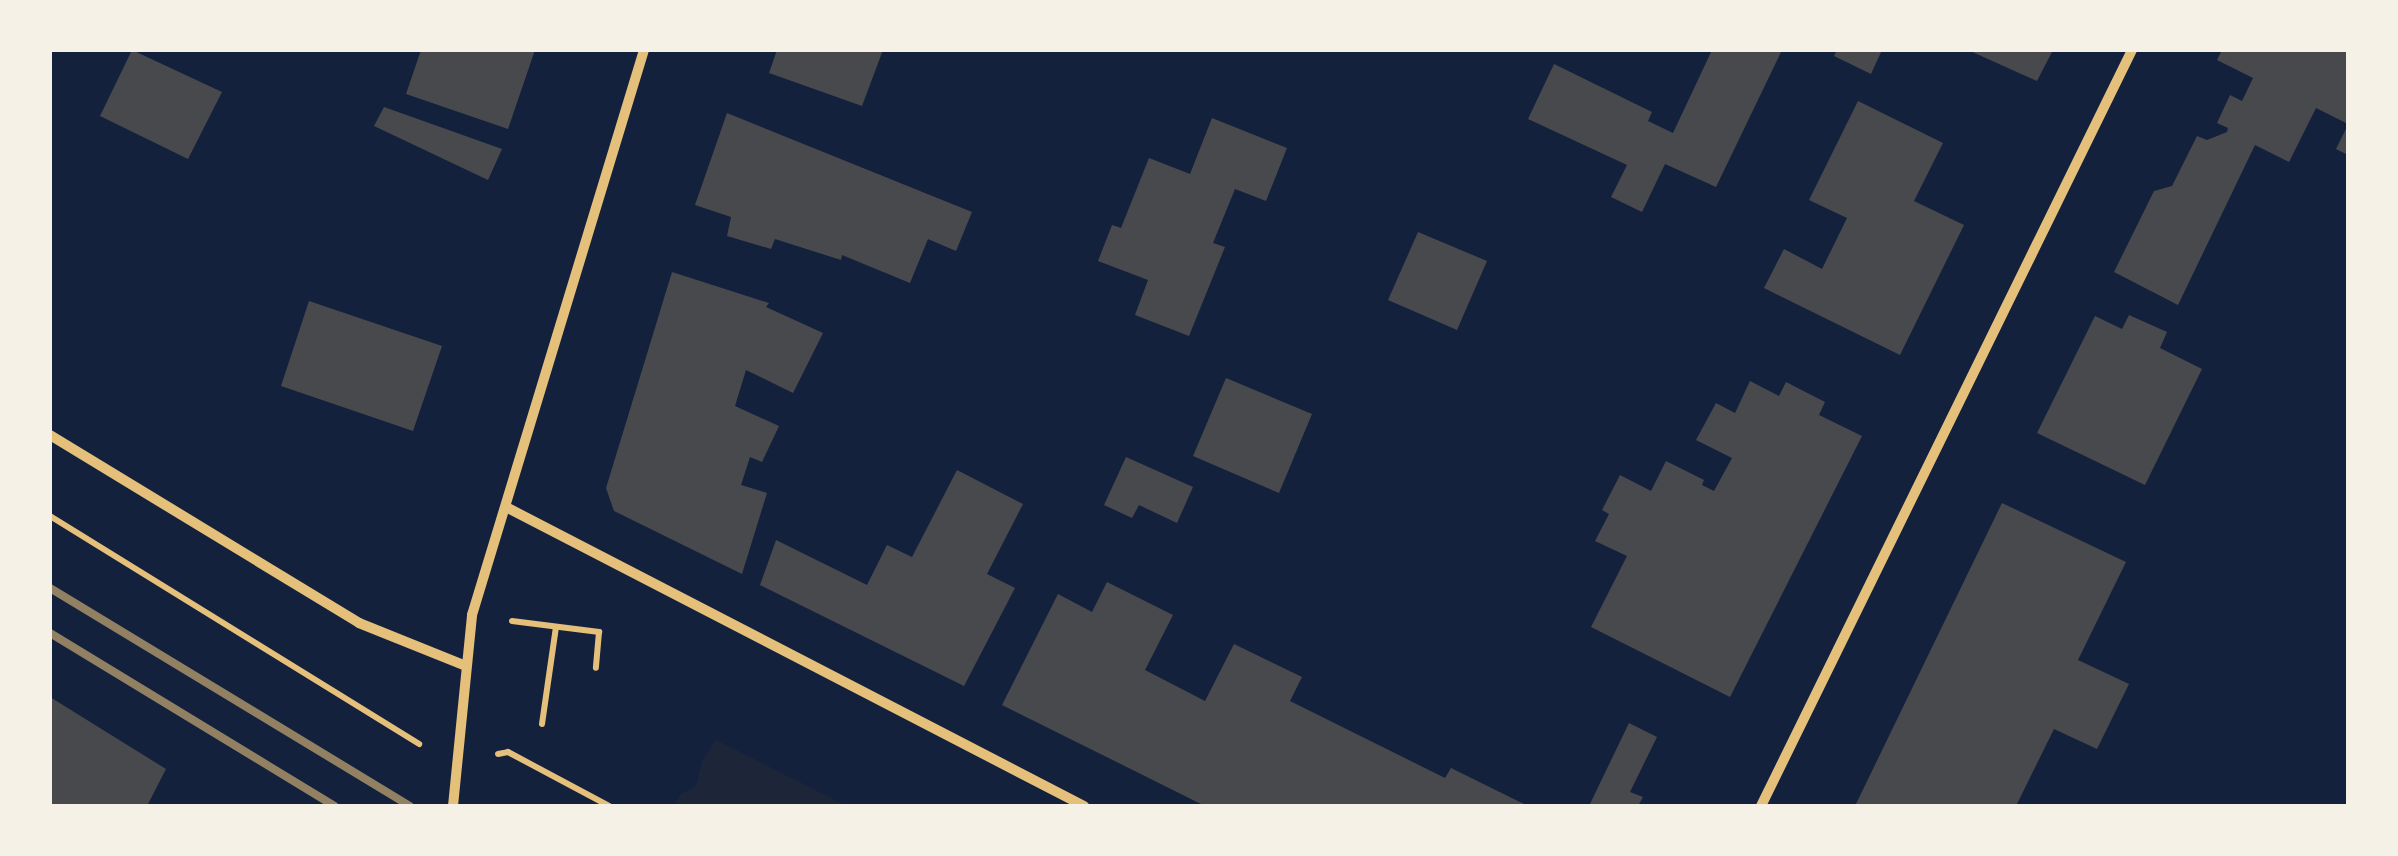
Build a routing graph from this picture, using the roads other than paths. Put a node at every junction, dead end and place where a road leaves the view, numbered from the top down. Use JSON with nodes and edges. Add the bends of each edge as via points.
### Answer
{"nodes":[{"id":1,"x":644,"y":50,"type":"edge"},
{"id":2,"x":2132,"y":50,"type":"edge"},
{"id":3,"x":50,"y":435,"type":"edge"},
{"id":4,"x":506,"y":507,"type":"junction"},
{"id":5,"x":466,"y":666,"type":"junction"},
{"id":6,"x":453,"y":806,"type":"edge"},
{"id":7,"x":1084,"y":806,"type":"edge"},
{"id":8,"x":1761,"y":806,"type":"edge"}],
"edges":[{"from":1,"to":4,"type":"street"},
{"from":2,"to":8,"type":"street"},
{"from":3,"to":5,"type":"street","via":[[359,623]]},
{"from":4,"to":5,"type":"street","via":[[472,616]]},
{"from":4,"to":7,"type":"street"},
{"from":5,"to":6,"type":"street"}]}
